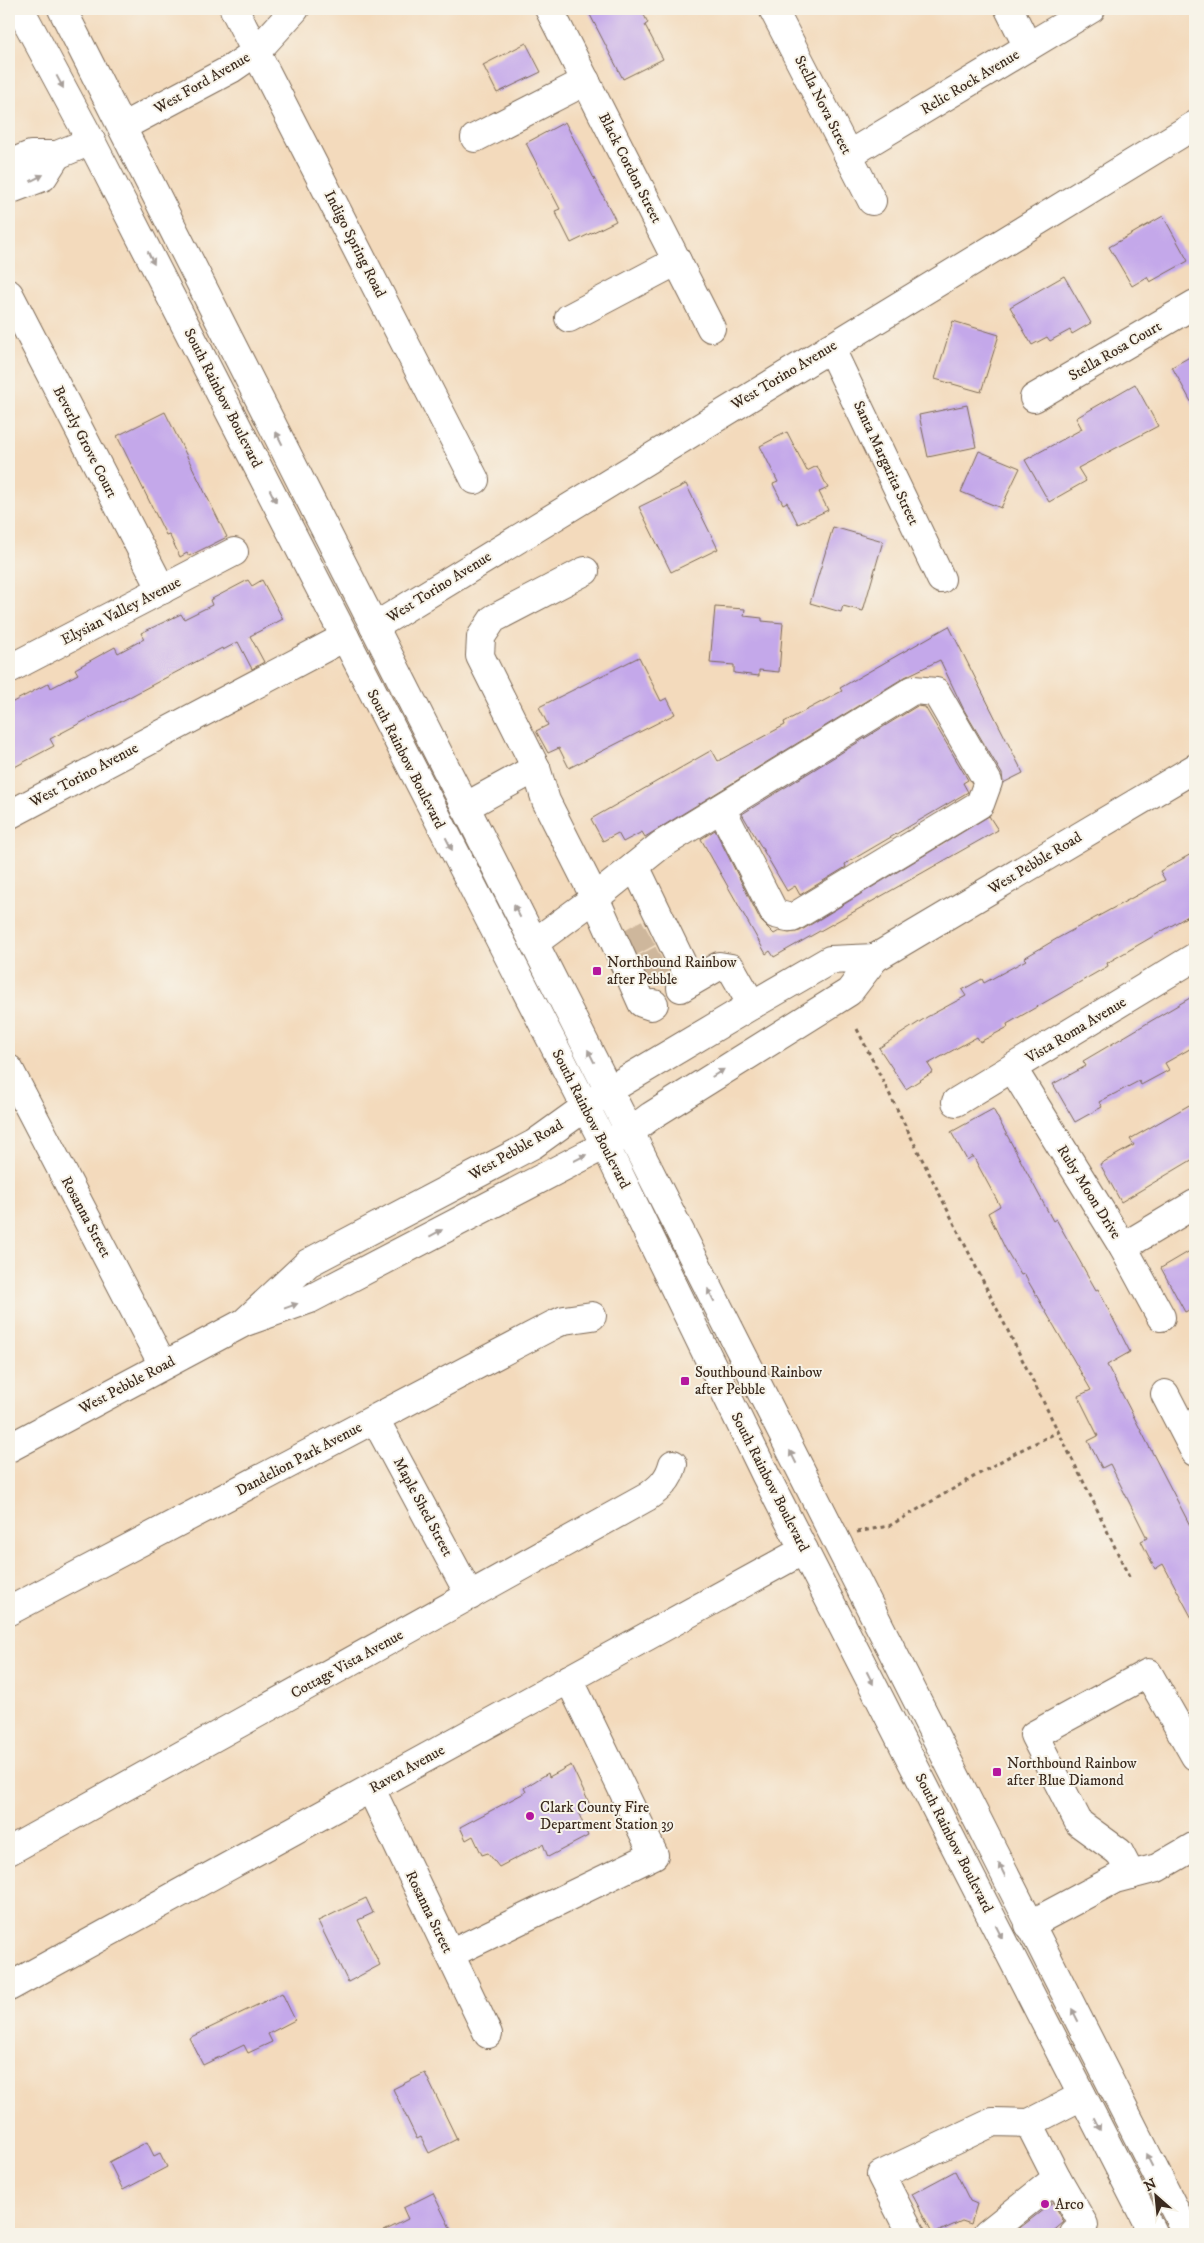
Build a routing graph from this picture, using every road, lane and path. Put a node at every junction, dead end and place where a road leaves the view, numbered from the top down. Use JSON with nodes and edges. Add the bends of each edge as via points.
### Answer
{"nodes":[{"id":1,"x":62,"y":9,"type":"edge"},
{"id":2,"x":234,"y":9,"type":"edge"},
{"id":3,"x":295,"y":9,"type":"edge"},
{"id":4,"x":549,"y":9,"type":"edge"},
{"id":5,"x":773,"y":9,"type":"edge"},
{"id":6,"x":1009,"y":9,"type":"edge"},
{"id":7,"x":1091,"y":9,"type":"edge"},
{"id":8,"x":23,"y":13,"type":"edge"},
{"id":9,"x":1028,"y":47,"type":"junction"},
{"id":10,"x":256,"y":52,"type":"junction"},
{"id":11,"x":586,"y":81,"type":"junction"},
{"id":12,"x":1195,"y":125,"type":"edge"},
{"id":13,"x":122,"y":127,"type":"junction"},
{"id":14,"x":475,"y":138,"type":"dead end"},
{"id":15,"x":91,"y":141,"type":"junction"},
{"id":16,"x":57,"y":155,"type":"junction"},
{"id":17,"x":848,"y":155,"type":"junction"},
{"id":18,"x":9,"y":164,"type":"edge"},
{"id":19,"x":9,"y":190,"type":"edge"},
{"id":20,"x":872,"y":201,"type":"dead end"},
{"id":21,"x":677,"y":261,"type":"junction"},
{"id":22,"x":196,"y":274,"type":"junction"},
{"id":23,"x":9,"y":294,"type":"edge"},
{"id":24,"x":1195,"y":304,"type":"edge"},
{"id":25,"x":569,"y":318,"type":"dead end"},
{"id":26,"x":711,"y":328,"type":"dead end"},
{"id":27,"x":830,"y":347,"type":"junction"},
{"id":28,"x":1034,"y":398,"type":"dead end"},
{"id":29,"x":475,"y":480,"type":"dead end"},
{"id":30,"x":294,"y":536,"type":"junction"},
{"id":31,"x":234,"y":552,"type":"dead end"},
{"id":32,"x":585,"y":571,"type":"dead end"},
{"id":33,"x":941,"y":580,"type":"dead end"},
{"id":34,"x":162,"y":590,"type":"junction"},
{"id":35,"x":374,"y":627,"type":"junction"},
{"id":36,"x":345,"y":637,"type":"junction"},
{"id":37,"x":9,"y":669,"type":"edge"},
{"id":38,"x":536,"y":768,"type":"junction"},
{"id":39,"x":1195,"y":768,"type":"edge"},
{"id":40,"x":460,"y":798,"type":"junction"},
{"id":41,"x":721,"y":808,"type":"junction"},
{"id":42,"x":9,"y":815,"type":"edge"},
{"id":43,"x":634,"y":866,"type":"junction"},
{"id":44,"x":595,"y":898,"type":"junction"},
{"id":45,"x":534,"y":943,"type":"junction"},
{"id":46,"x":1195,"y":957,"type":"edge"},
{"id":47,"x":876,"y":958,"type":"junction"},
{"id":48,"x":654,"y":1004,"type":"dead end"},
{"id":49,"x":752,"y":1005,"type":"junction"},
{"id":50,"x":856,"y":1029,"type":"dead end"},
{"id":51,"x":9,"y":1069,"type":"edge"},
{"id":52,"x":1013,"y":1069,"type":"junction"},
{"id":53,"x":609,"y":1090,"type":"junction"},
{"id":54,"x":956,"y":1102,"type":"dead end"},
{"id":55,"x":586,"y":1108,"type":"junction"},
{"id":56,"x":630,"y":1132,"type":"junction"},
{"id":57,"x":605,"y":1145,"type":"junction"},
{"id":58,"x":1195,"y":1204,"type":"edge"},
{"id":59,"x":1123,"y":1247,"type":"junction"},
{"id":60,"x":592,"y":1316,"type":"dead end"},
{"id":61,"x":1161,"y":1317,"type":"dead end"},
{"id":62,"x":245,"y":1322,"type":"junction"},
{"id":63,"x":163,"y":1365,"type":"junction"},
{"id":64,"x":1166,"y":1394,"type":"dead end"},
{"id":65,"x":375,"y":1419,"type":"junction"},
{"id":66,"x":1058,"y":1432,"type":"junction"},
{"id":67,"x":9,"y":1448,"type":"edge"},
{"id":68,"x":1195,"y":1452,"type":"edge"},
{"id":69,"x":673,"y":1464,"type":"dead end"},
{"id":70,"x":766,"y":1476,"type":"junction"},
{"id":71,"x":834,"y":1536,"type":"junction"},
{"id":72,"x":804,"y":1550,"type":"junction"},
{"id":73,"x":1130,"y":1579,"type":"dead end"},
{"id":74,"x":470,"y":1596,"type":"junction"},
{"id":75,"x":870,"y":1610,"type":"junction"},
{"id":76,"x":9,"y":1611,"type":"edge"},
{"id":77,"x":569,"y":1679,"type":"junction"},
{"id":78,"x":1195,"y":1756,"type":"edge"},
{"id":79,"x":371,"y":1789,"type":"junction"},
{"id":80,"x":1195,"y":1846,"type":"edge"},
{"id":81,"x":9,"y":1851,"type":"edge"},
{"id":82,"x":1131,"y":1875,"type":"junction"},
{"id":83,"x":1028,"y":1925,"type":"junction"},
{"id":84,"x":450,"y":1954,"type":"junction"},
{"id":85,"x":9,"y":1987,"type":"edge"},
{"id":86,"x":488,"y":2034,"type":"dead end"},
{"id":87,"x":1082,"y":2096,"type":"junction"},
{"id":88,"x":1029,"y":2123,"type":"junction"},
{"id":89,"x":1058,"y":2178,"type":"junction"},
{"id":90,"x":911,"y":2234,"type":"edge"},
{"id":91,"x":987,"y":2234,"type":"edge"},
{"id":92,"x":1074,"y":2234,"type":"edge"},
{"id":93,"x":1153,"y":2234,"type":"edge"},
{"id":94,"x":1186,"y":2234,"type":"edge"}],
"edges":[{"from":1,"to":13,"type":"street","name":"South Rainbow Boulevard"},
{"from":2,"to":10,"type":"street","name":"Indigo Spring Road"},
{"from":3,"to":10,"type":"street","name":"West Ford Avenue"},
{"from":4,"to":11,"type":"street","name":"Black Cordon Street"},
{"from":5,"to":17,"type":"street","name":"Stella Nova Street"},
{"from":6,"to":9,"type":"street"},
{"from":7,"to":9,"type":"street","name":"Relic Rock Avenue"},
{"from":8,"to":13,"type":"street","via":[[58,42],[100,116]]},
{"from":8,"to":15,"type":"street","name":"South Rainbow Boulevard","one_way":true},
{"from":9,"to":17,"type":"street","name":"Relic Rock Avenue"},
{"from":10,"to":13,"type":"street","name":"West Ford Avenue","via":[[231,69]]},
{"from":10,"to":29,"type":"street","name":"Indigo Spring Road"},
{"from":11,"to":14,"type":"street"},
{"from":11,"to":21,"type":"street","name":"Black Cordon Street"},
{"from":12,"to":27,"type":"street","name":"West Torino Avenue"},
{"from":13,"to":22,"type":"street","name":"South Rainbow Boulevard"},
{"from":15,"to":16,"type":"street"},
{"from":15,"to":22,"type":"street","via":[[117,155],[156,229]]},
{"from":15,"to":30,"type":"street","name":"South Rainbow Boulevard","one_way":true},
{"from":16,"to":18,"type":"street","via":[[31,155]]},
{"from":19,"to":16,"type":"street","one_way":true,"via":[[43,177]]},
{"from":17,"to":20,"type":"street","name":"Stella Nova Street"},
{"from":21,"to":25,"type":"street"},
{"from":21,"to":26,"type":"street","name":"Black Cordon Street"},
{"from":35,"to":22,"type":"street","name":"South Rainbow Boulevard","one_way":true},
{"from":23,"to":34,"type":"street","name":"Beverly Grove Court"},
{"from":24,"to":28,"type":"street","name":"Stella Rosa Court"},
{"from":27,"to":33,"type":"street","name":"Santa Margarita Street"},
{"from":27,"to":35,"type":"street","name":"West Torino Avenue"},
{"from":30,"to":35,"type":"street","via":[[318,552],[346,601]]},
{"from":30,"to":36,"type":"street","name":"South Rainbow Boulevard"},
{"from":31,"to":34,"type":"street","name":"Elysian Valley Avenue"},
{"from":32,"to":38,"type":"street","via":[[493,619],[481,637],[480,656]]},
{"from":34,"to":37,"type":"street","name":"Elysian Valley Avenue"},
{"from":35,"to":40,"type":"street","name":"South Rainbow Boulevard"},
{"from":36,"to":40,"type":"street","via":[[385,680],[426,755]]},
{"from":36,"to":42,"type":"street","name":"West Torino Avenue"},
{"from":36,"to":55,"type":"street","name":"South Rainbow Boulevard","one_way":true},
{"from":38,"to":40,"type":"street"},
{"from":38,"to":44,"type":"street","via":[[546,801]]},
{"from":39,"to":47,"type":"street","name":"West Pebble Road"},
{"from":45,"to":40,"type":"street","name":"South Rainbow Boulevard","one_way":true},
{"from":41,"to":41,"type":"street","via":[[914,690],[936,692],[988,782],[980,804],[792,918],[775,914]]},
{"from":41,"to":43,"type":"street"},
{"from":43,"to":44,"type":"street"},
{"from":43,"to":49,"type":"street","via":[[658,928],[686,985],[719,966],[731,968]]},
{"from":44,"to":45,"type":"street"},
{"from":44,"to":48,"type":"street","via":[[633,974],[642,1003]]},
{"from":53,"to":45,"type":"street","name":"South Rainbow Boulevard","one_way":true},
{"from":46,"to":52,"type":"street","name":"Vista Roma Avenue"},
{"from":47,"to":49,"type":"street","name":"West Pebble Road","via":[[830,960]]},
{"from":56,"to":47,"type":"street","name":"West Pebble Road","one_way":true,"via":[[650,1116],[849,992]]},
{"from":49,"to":53,"type":"street","name":"West Pebble Road"},
{"from":50,"to":66,"type":"path"},
{"from":51,"to":63,"type":"street","name":"Rosanna Street"},
{"from":52,"to":54,"type":"street","name":"Vista Roma Avenue"},
{"from":52,"to":59,"type":"street","name":"Ruby Moon Drive"},
{"from":53,"to":55,"type":"street","name":"West Pebble Road"},
{"from":53,"to":56,"type":"street","name":"South Rainbow Boulevard"},
{"from":55,"to":57,"type":"street","name":"South Rainbow Boulevard"},
{"from":55,"to":62,"type":"street","name":"West Pebble Road","via":[[534,1144],[308,1263]]},
{"from":56,"to":57,"type":"street","name":"West Pebble Road"},
{"from":71,"to":56,"type":"street","name":"South Rainbow Boulevard","one_way":true},
{"from":62,"to":57,"type":"street","name":"West Pebble Road","one_way":true,"via":[[310,1299]]},
{"from":57,"to":70,"type":"street","name":"South Rainbow Boulevard"},
{"from":58,"to":59,"type":"street"},
{"from":59,"to":61,"type":"street","name":"Ruby Moon Drive"},
{"from":60,"to":65,"type":"street","name":"Dandelion Park Avenue","via":[[553,1325]]},
{"from":62,"to":63,"type":"street","name":"West Pebble Road"},
{"from":63,"to":67,"type":"street","name":"West Pebble Road"},
{"from":64,"to":68,"type":"street"},
{"from":65,"to":74,"type":"street","name":"Maple Shed Street"},
{"from":65,"to":76,"type":"street","name":"Dandelion Park Avenue"},
{"from":66,"to":71,"type":"path","via":[[1015,1453],[889,1526]]},
{"from":66,"to":73,"type":"path"},
{"from":69,"to":74,"type":"street","name":"Cottage Vista Avenue","via":[[661,1487],[647,1497]]},
{"from":70,"to":71,"type":"street","via":[[790,1484],[811,1525],[818,1533]]},
{"from":70,"to":72,"type":"street","name":"South Rainbow Boulevard"},
{"from":71,"to":75,"type":"street","name":"South Rainbow Boulevard"},
{"from":72,"to":75,"type":"street","via":[[812,1548],[824,1556],[851,1604]]},
{"from":72,"to":77,"type":"street","name":"Raven Avenue"},
{"from":72,"to":87,"type":"street","name":"South Rainbow Boulevard","one_way":true},
{"from":74,"to":81,"type":"street","name":"Cottage Vista Avenue"},
{"from":83,"to":75,"type":"street","name":"South Rainbow Boulevard","one_way":true},
{"from":77,"to":79,"type":"street","name":"Raven Avenue"},
{"from":77,"to":84,"type":"street","via":[[654,1855]]},
{"from":78,"to":82,"type":"street","via":[[1148,1673],[1034,1735],[1079,1823],[1119,1852]]},
{"from":79,"to":84,"type":"street","name":"Rosanna Street"},
{"from":79,"to":85,"type":"street","name":"Raven Avenue"},
{"from":80,"to":82,"type":"street","via":[[1157,1868]]},
{"from":82,"to":83,"type":"street","via":[[1115,1879]]},
{"from":94,"to":83,"type":"street","name":"South Rainbow Boulevard","one_way":true},
{"from":84,"to":86,"type":"street","name":"Rosanna Street"},
{"from":87,"to":88,"type":"street"},
{"from":87,"to":93,"type":"street","name":"South Rainbow Boulevard","one_way":true},
{"from":88,"to":89,"type":"street"},
{"from":88,"to":90,"type":"street","via":[[993,2122],[881,2175]]},
{"from":89,"to":91,"type":"street"},
{"from":89,"to":92,"type":"street","via":[[1084,2225]]}]}
